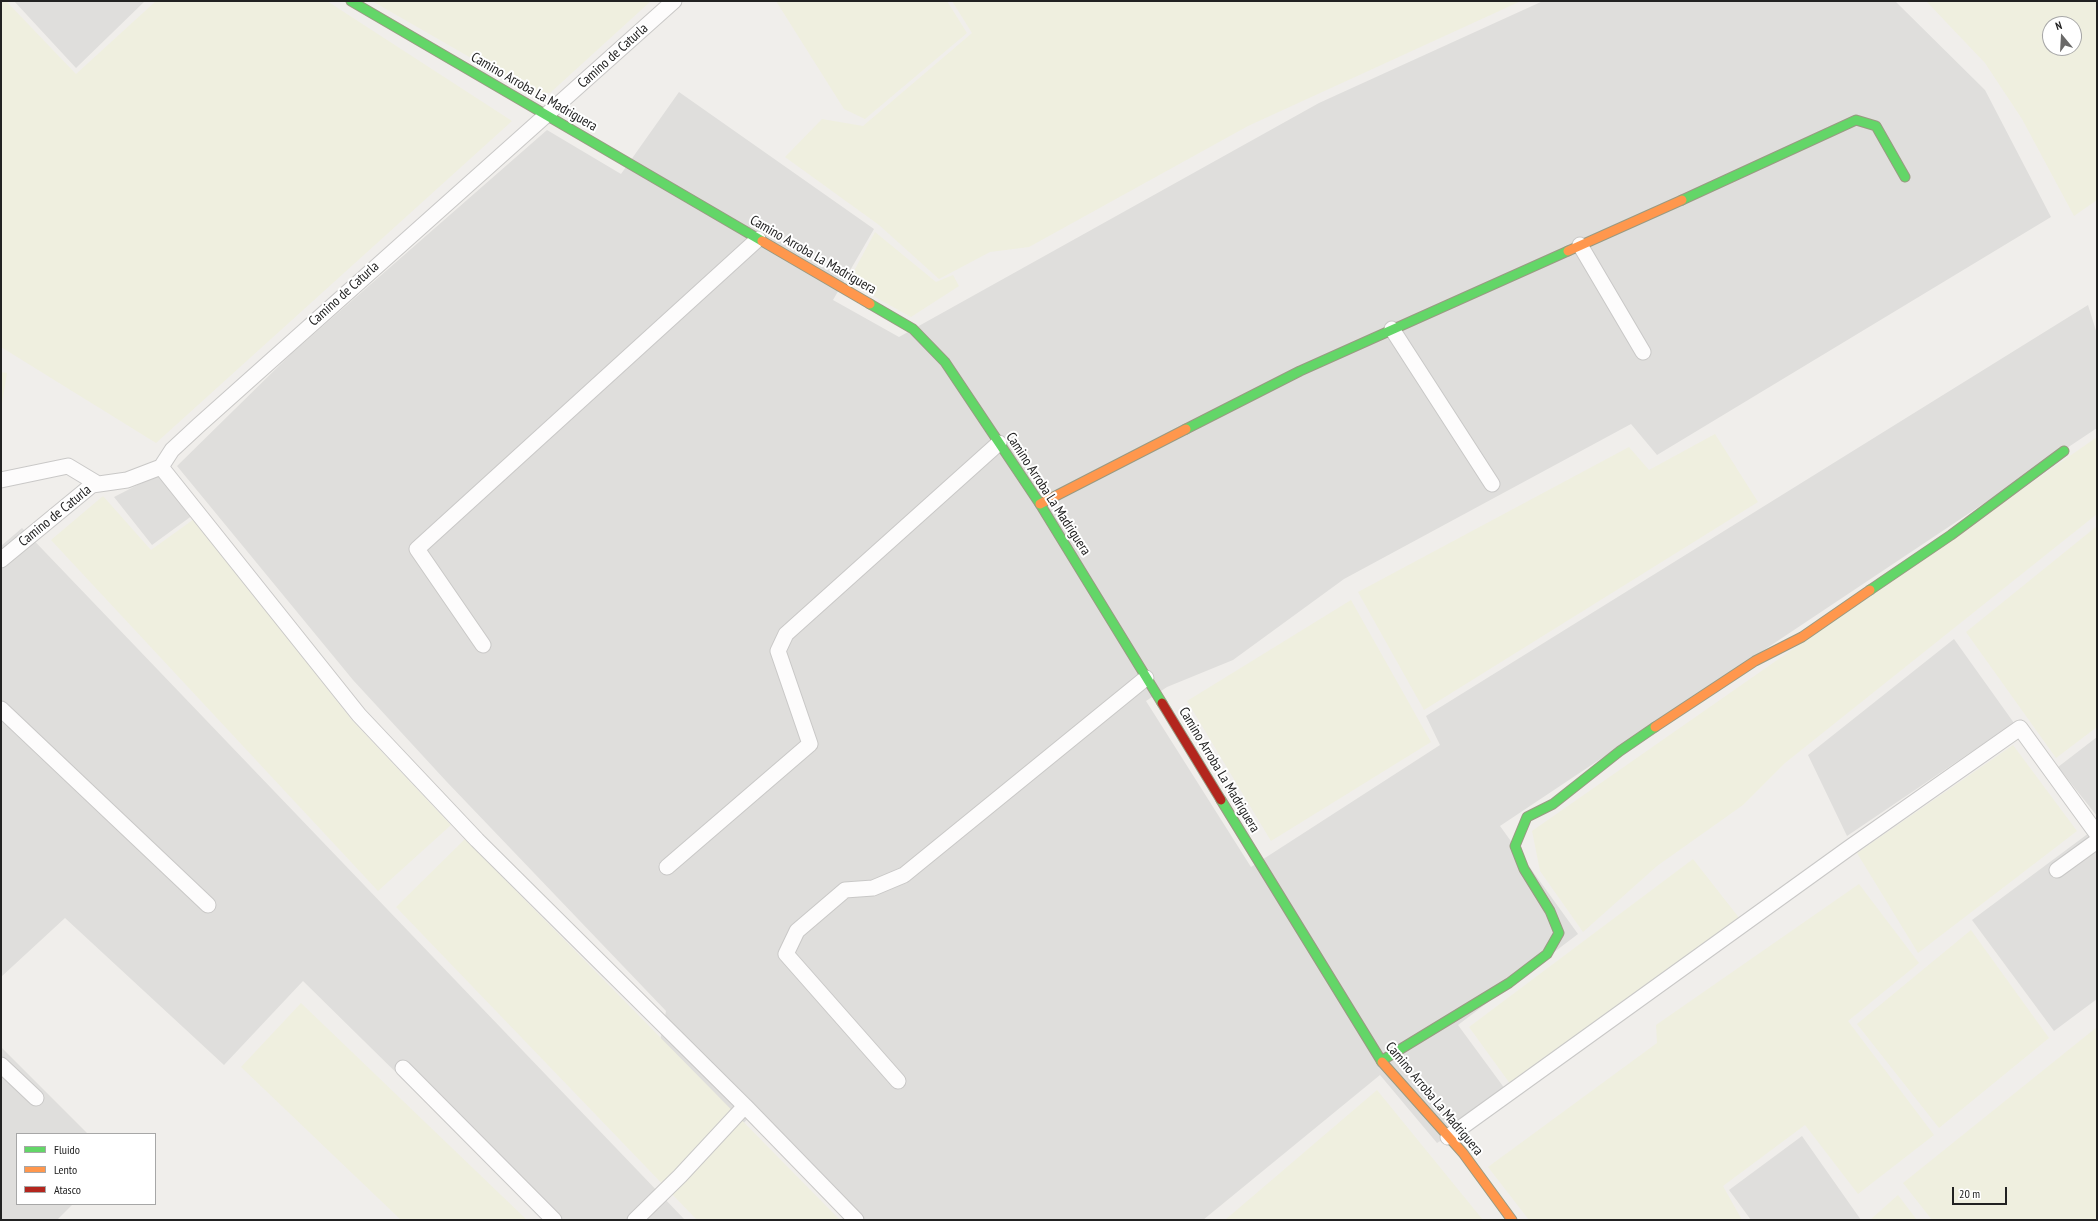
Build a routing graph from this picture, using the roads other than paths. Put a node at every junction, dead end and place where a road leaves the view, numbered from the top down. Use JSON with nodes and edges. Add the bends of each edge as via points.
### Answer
{"nodes":[{"id":1,"x":351,"y":1,"type":"edge"},
{"id":2,"x":674,"y":1,"type":"edge"},
{"id":3,"x":546,"y":115,"type":"junction"},
{"id":4,"x":1906,"y":177,"type":"dead end"},
{"id":5,"x":758,"y":239,"type":"junction"},
{"id":6,"x":1580,"y":245,"type":"junction"},
{"id":7,"x":1392,"y":329,"type":"junction"},
{"id":8,"x":1643,"y":352,"type":"dead end"},
{"id":9,"x":999,"y":443,"type":"junction"},
{"id":10,"x":2064,"y":451,"type":"dead end"},
{"id":11,"x":161,"y":467,"type":"junction"},
{"id":12,"x":1,"y":480,"type":"edge"},
{"id":13,"x":98,"y":484,"type":"junction"},
{"id":14,"x":1492,"y":484,"type":"dead end"},
{"id":15,"x":1040,"y":504,"type":"junction"},
{"id":16,"x":1,"y":560,"type":"edge"},
{"id":17,"x":483,"y":645,"type":"dead end"},
{"id":18,"x":1146,"y":678,"type":"junction"},
{"id":19,"x":1,"y":709,"type":"edge"},
{"id":20,"x":2097,"y":834,"type":"edge"},
{"id":21,"x":2097,"y":841,"type":"edge"},
{"id":22,"x":667,"y":867,"type":"dead end"},
{"id":23,"x":2056,"y":870,"type":"dead end"},
{"id":24,"x":208,"y":905,"type":"dead end"},
{"id":25,"x":1381,"y":1061,"type":"junction"},
{"id":26,"x":1,"y":1065,"type":"edge"},
{"id":27,"x":403,"y":1068,"type":"dead end"},
{"id":28,"x":898,"y":1081,"type":"dead end"},
{"id":29,"x":36,"y":1098,"type":"dead end"},
{"id":30,"x":745,"y":1106,"type":"junction"},
{"id":31,"x":1448,"y":1137,"type":"junction"},
{"id":32,"x":554,"y":1220,"type":"edge"},
{"id":33,"x":635,"y":1220,"type":"edge"},
{"id":34,"x":856,"y":1220,"type":"edge"},
{"id":35,"x":1512,"y":1220,"type":"edge"}],
"edges":[{"from":1,"to":3,"type":"street","name":"Camino Arroba La Madriguera"},
{"from":2,"to":3,"type":"street","name":"Camino de Caturla"},
{"from":3,"to":5,"type":"street","name":"Camino Arroba La Madriguera"},
{"from":3,"to":11,"type":"street","name":"Camino de Caturla","via":[[193,430],[172,450]]},
{"from":4,"to":6,"type":"street","via":[[1876,126],[1856,120]]},
{"from":5,"to":9,"type":"street","name":"Camino Arroba La Madriguera","via":[[913,329],[945,362]]},
{"from":5,"to":17,"type":"street","via":[[417,549]]},
{"from":6,"to":7,"type":"street"},
{"from":6,"to":8,"type":"street"},
{"from":7,"to":14,"type":"street"},
{"from":7,"to":15,"type":"street","via":[[1300,371]]},
{"from":9,"to":15,"type":"street","name":"Camino Arroba La Madriguera"},
{"from":9,"to":22,"type":"street","via":[[786,634],[778,651],[810,744]]},
{"from":10,"to":25,"type":"street","via":[[1951,535],[1802,638],[1755,661],[1620,751],[1552,804],[1527,817],[1515,846],[1524,869],[1550,911],[1559,933],[1547,954],[1510,983]]},
{"from":11,"to":13,"type":"street","name":"Camino de Caturla","via":[[127,480]]},
{"from":11,"to":30,"type":"street","via":[[359,715],[477,840]]},
{"from":12,"to":13,"type":"street","via":[[68,466]]},
{"from":13,"to":16,"type":"street","name":"Camino de Caturla","via":[[92,485]]},
{"from":15,"to":18,"type":"street","name":"Camino Arroba La Madriguera"},
{"from":18,"to":25,"type":"street","name":"Camino Arroba La Madriguera"},
{"from":18,"to":28,"type":"street","via":[[904,875],[873,888],[846,890],[797,932],[786,954]]},
{"from":19,"to":24,"type":"street"},
{"from":20,"to":31,"type":"street","via":[[2020,728]]},
{"from":21,"to":23,"type":"street"},
{"from":25,"to":31,"type":"street","name":"Camino Arroba La Madriguera"},
{"from":26,"to":29,"type":"street"},
{"from":27,"to":32,"type":"street"},
{"from":30,"to":33,"type":"street"},
{"from":30,"to":34,"type":"street"},
{"from":31,"to":35,"type":"street","name":"Camino Arroba La Madriguera","via":[[1463,1153]]}]}
